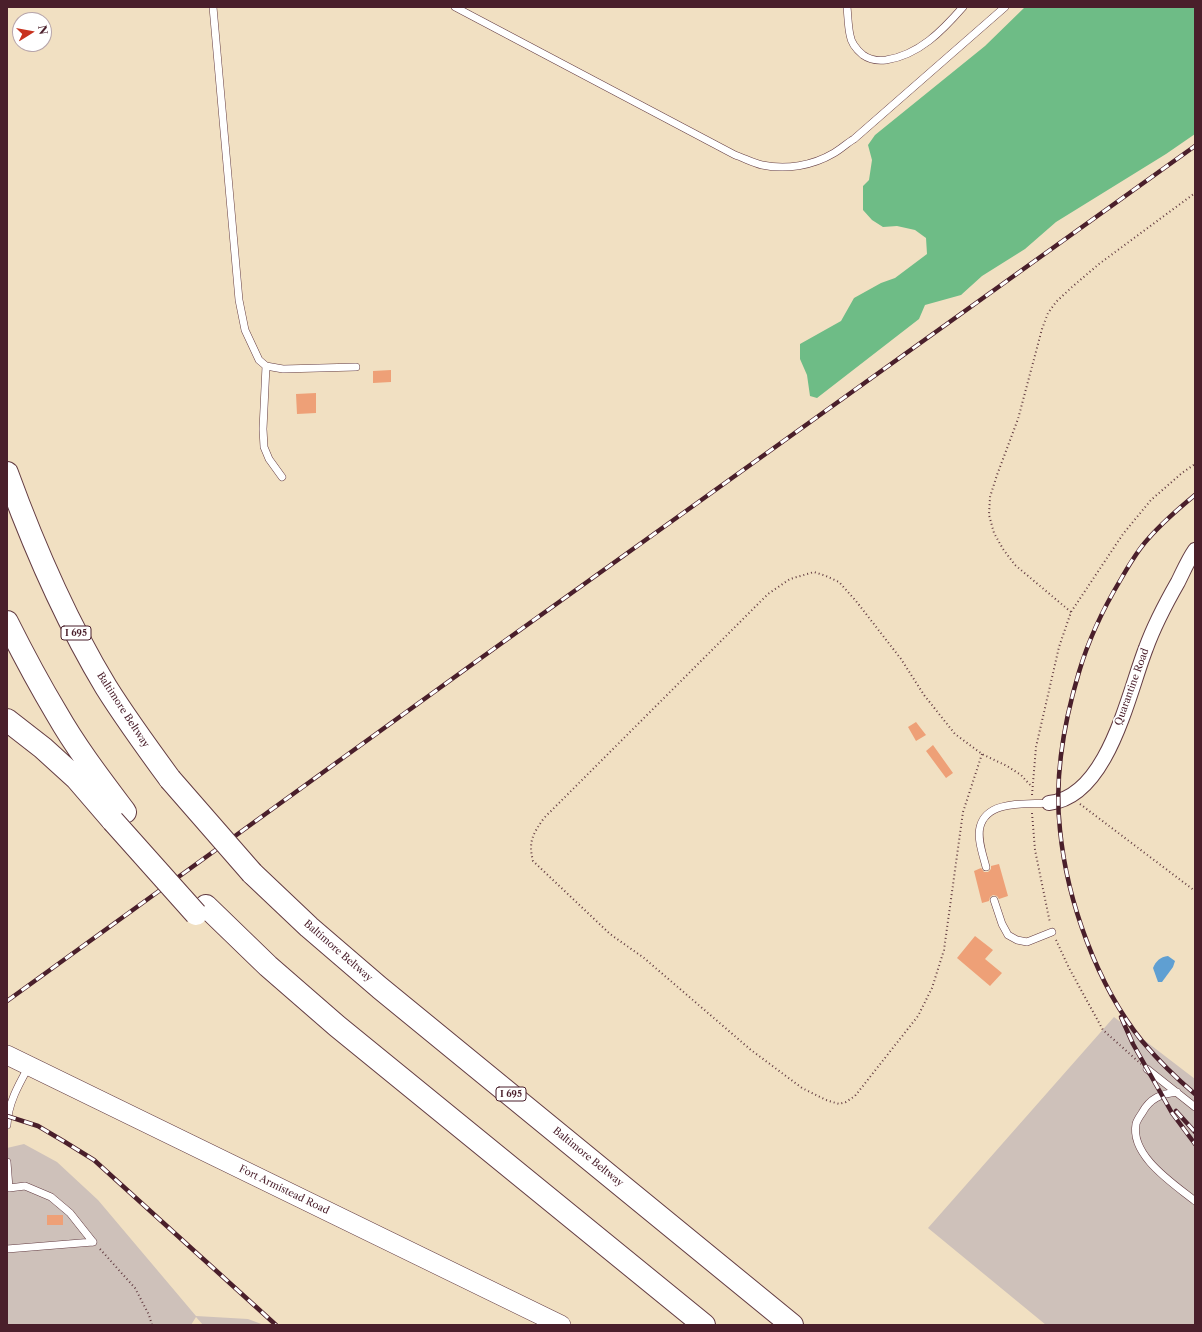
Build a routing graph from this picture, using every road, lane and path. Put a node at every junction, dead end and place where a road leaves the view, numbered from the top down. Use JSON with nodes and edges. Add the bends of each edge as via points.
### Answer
{"nodes":[{"id":1,"x":213,"y":7,"type":"edge"},
{"id":2,"x":455,"y":7,"type":"edge"},
{"id":3,"x":847,"y":7,"type":"edge"},
{"id":4,"x":963,"y":7,"type":"edge"},
{"id":5,"x":1005,"y":7,"type":"edge"},
{"id":6,"x":1195,"y":193,"type":"edge"},
{"id":7,"x":266,"y":366,"type":"junction"},
{"id":8,"x":356,"y":367,"type":"dead end"},
{"id":9,"x":1195,"y":464,"type":"edge"},
{"id":10,"x":7,"y":473,"type":"edge"},
{"id":11,"x":282,"y":477,"type":"dead end"},
{"id":12,"x":1195,"y":550,"type":"edge"},
{"id":13,"x":1071,"y":612,"type":"junction"},
{"id":14,"x":7,"y":622,"type":"edge"},
{"id":15,"x":7,"y":720,"type":"edge"},
{"id":16,"x":982,"y":754,"type":"junction"},
{"id":17,"x":1032,"y":787,"type":"junction"},
{"id":18,"x":1072,"y":796,"type":"junction"},
{"id":19,"x":1049,"y":803,"type":"joint"},
{"id":20,"x":1031,"y":804,"type":"junction"},
{"id":21,"x":119,"y":817,"type":"junction"},
{"id":22,"x":986,"y":867,"type":"dead end"},
{"id":23,"x":1195,"y":891,"type":"edge"},
{"id":24,"x":994,"y":900,"type":"dead end"},
{"id":25,"x":1052,"y":932,"type":"junction"},
{"id":26,"x":7,"y":1055,"type":"edge"},
{"id":27,"x":29,"y":1066,"type":"junction"},
{"id":28,"x":1147,"y":1069,"type":"joint"},
{"id":29,"x":1177,"y":1092,"type":"junction"},
{"id":30,"x":1195,"y":1107,"type":"edge"},
{"id":31,"x":7,"y":1125,"type":"edge"},
{"id":32,"x":7,"y":1162,"type":"edge"},
{"id":33,"x":8,"y":1189,"type":"edge"},
{"id":34,"x":1195,"y":1201,"type":"edge"},
{"id":35,"x":93,"y":1242,"type":"junction"},
{"id":36,"x":7,"y":1249,"type":"edge"},
{"id":37,"x":152,"y":1325,"type":"edge"},
{"id":38,"x":561,"y":1325,"type":"edge"},
{"id":39,"x":704,"y":1325,"type":"edge"},
{"id":40,"x":792,"y":1325,"type":"edge"}],
"edges":[{"from":1,"to":7,"type":"lane","via":[[239,300],[245,330],[259,360]]},
{"from":2,"to":5,"type":"lane","via":[[735,155],[780,168],[802,166],[834,153],[860,134]]},
{"from":3,"to":4,"type":"lane","via":[[850,36],[856,49],[868,58],[880,61],[898,58],[929,41]]},
{"from":6,"to":13,"type":"path","via":[[1072,286],[1048,313],[1018,419],[990,497],[989,515],[1002,549],[1015,565]]},
{"from":7,"to":8,"type":"lane","via":[[283,369]]},
{"from":7,"to":11,"type":"lane","via":[[264,447],[268,459]]},
{"from":9,"to":13,"type":"path","via":[[1151,500],[1127,528]]},
{"from":10,"to":40,"type":"highway","name":"Baltimore Beltway","number":"I 695","bridge":true,"via":[[50,582],[106,687],[170,779],[252,874],[380,988]]},
{"from":12,"to":18,"type":"street","name":"Quarantine Road","via":[[1146,647],[1106,756],[1092,777]]},
{"from":13,"to":17,"type":"path","via":[[1048,690],[1036,747]]},
{"from":14,"to":21,"type":"highway","via":[[57,715]]},
{"from":15,"to":21,"type":"highway","via":[[43,748]]},
{"from":16,"to":16,"type":"path","via":[[955,734],[924,695],[901,659],[839,582],[814,572],[790,579],[768,594],[544,818],[534,831],[530,851],[533,861],[610,934],[644,958],[751,1050],[802,1088],[839,1104],[855,1096],[918,1016],[932,988],[944,950],[963,812]]},
{"from":16,"to":17,"type":"path","via":[[1007,766]]},
{"from":17,"to":20,"type":"path"},
{"from":18,"to":19,"type":"street","name":"Quarantine Road"},
{"from":18,"to":23,"type":"path"},
{"from":19,"to":20,"type":"lane"},
{"from":20,"to":22,"type":"lane","via":[[1012,804],[986,815],[980,827]]},
{"from":20,"to":25,"type":"path","via":[[1034,850]]},
{"from":21,"to":39,"type":"highway","via":[[164,859],[201,910],[337,1026]]},
{"from":24,"to":25,"type":"lane","via":[[1008,935],[1017,940],[1027,942]]},
{"from":25,"to":28,"type":"path","via":[[1103,1030]]},
{"from":26,"to":27,"type":"street","name":"Fort Armistead Road"},
{"from":27,"to":31,"type":"lane","via":[[15,1091],[7,1116]]},
{"from":27,"to":38,"type":"street","name":"Fort Armistead Road"},
{"from":28,"to":29,"type":"lane"},
{"from":29,"to":30,"type":"lane"},
{"from":29,"to":34,"type":"lane","via":[[1152,1100],[1143,1110],[1136,1123],[1136,1138],[1147,1159]]},
{"from":32,"to":33,"type":"lane"},
{"from":33,"to":35,"type":"lane","via":[[25,1186],[51,1197],[70,1213]]},
{"from":35,"to":36,"type":"lane"},
{"from":35,"to":37,"type":"path","via":[[135,1288]]}]}
